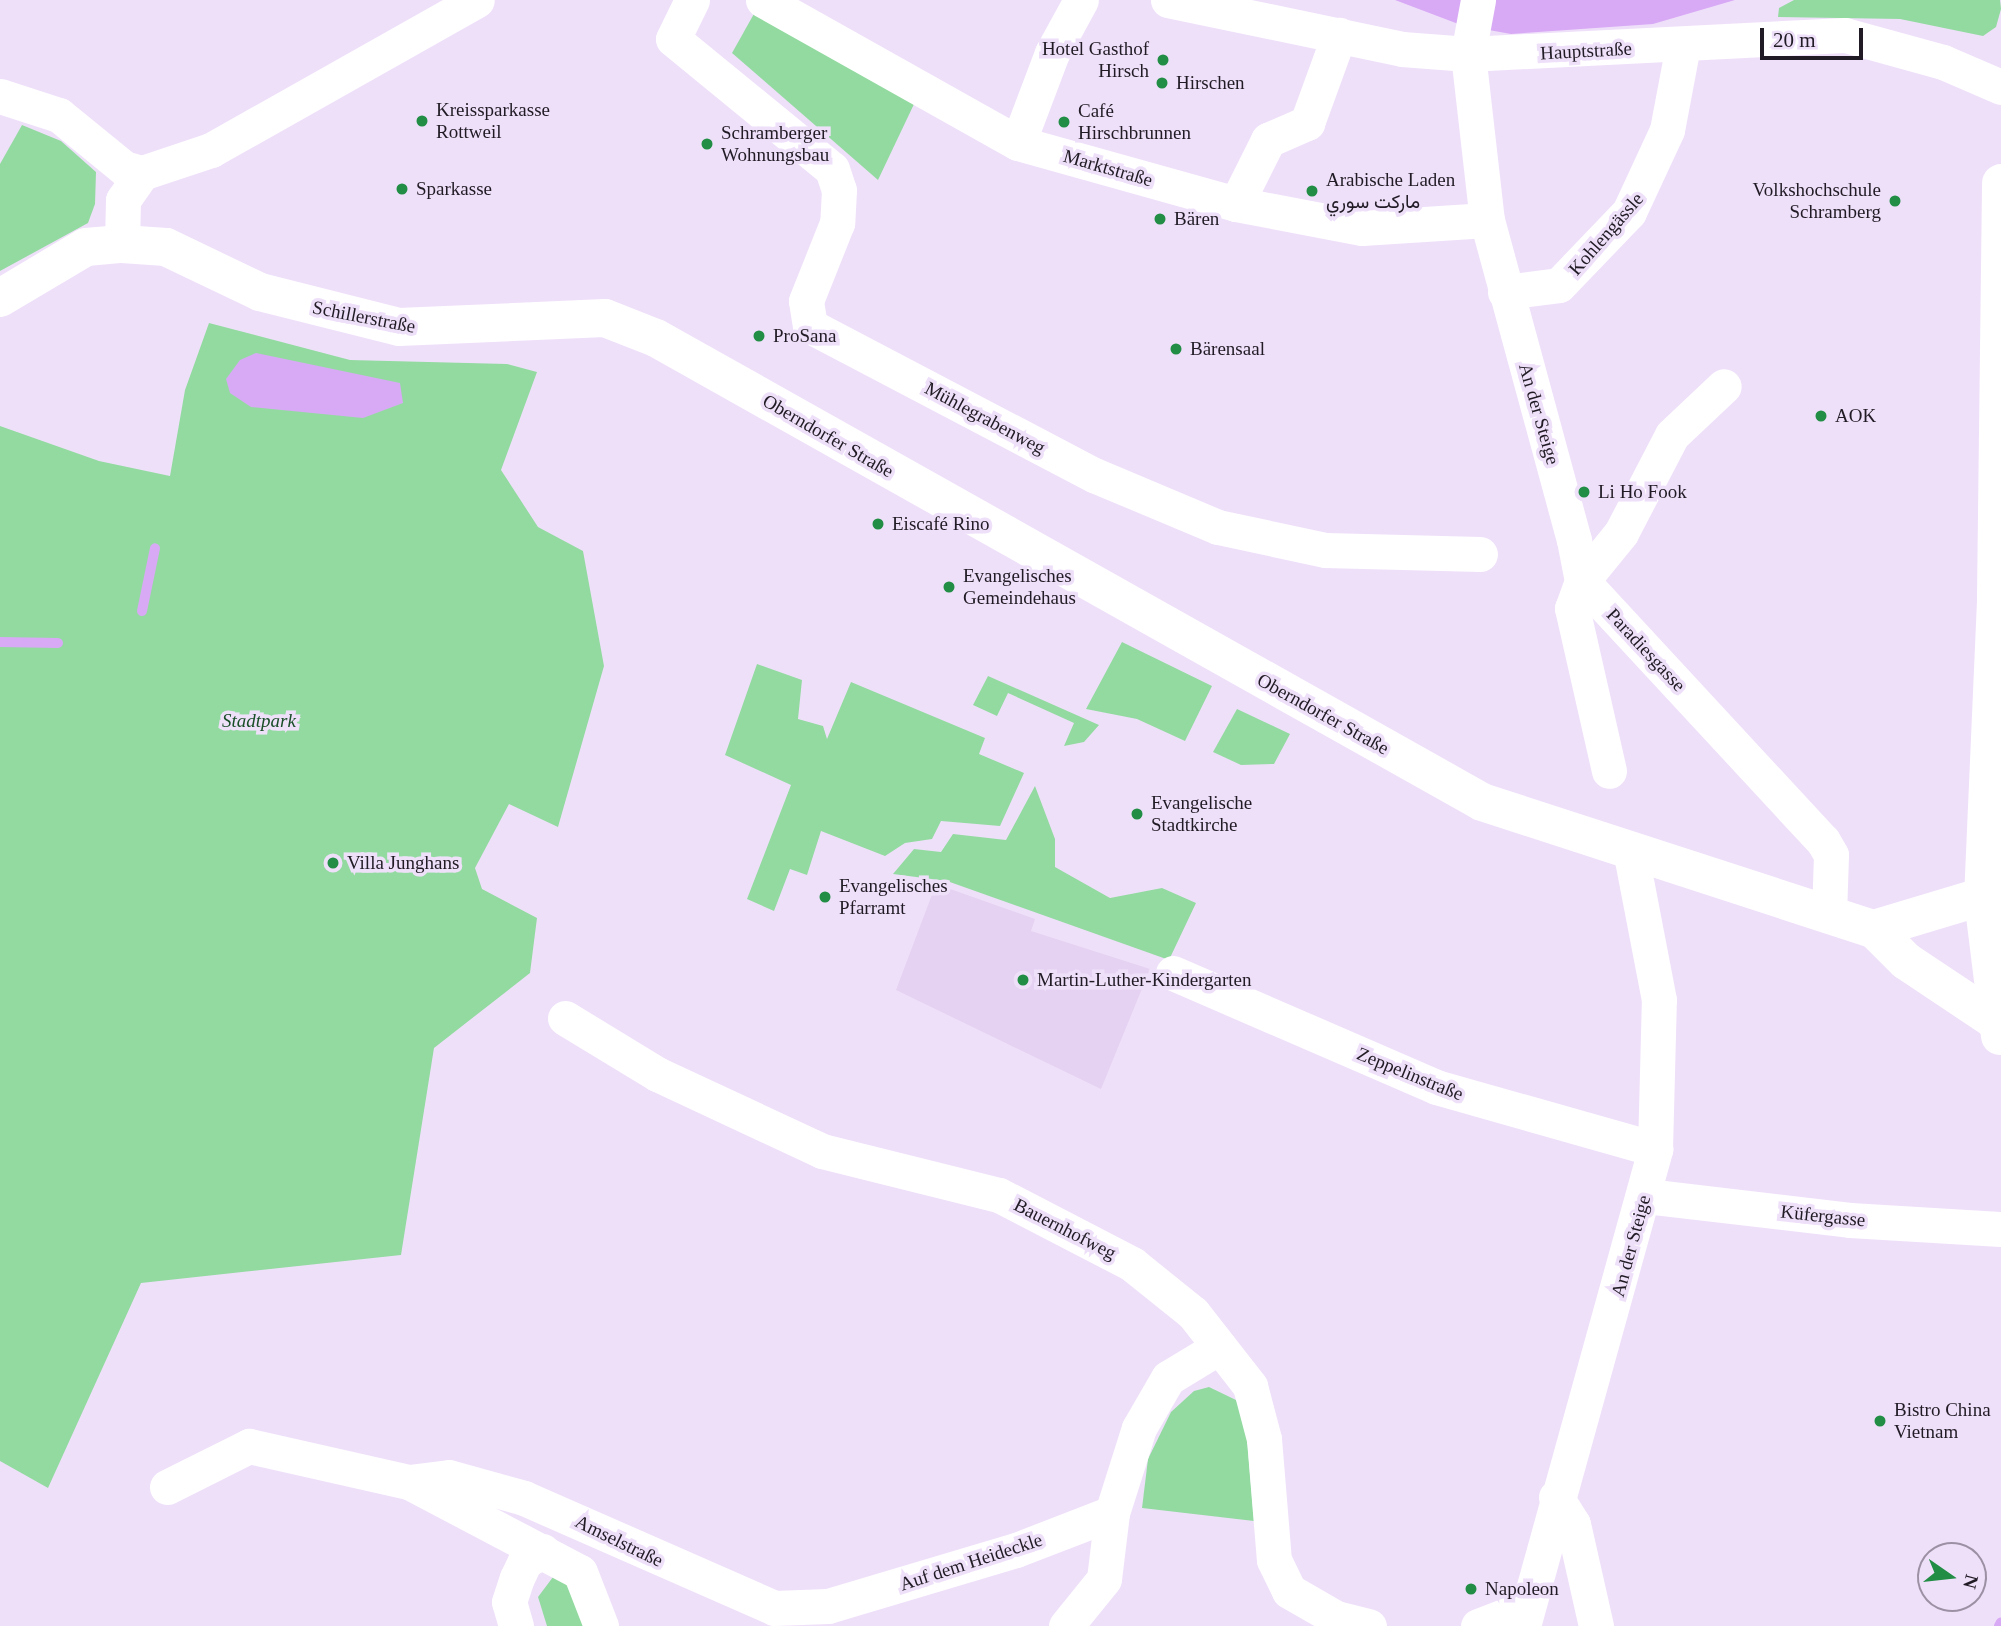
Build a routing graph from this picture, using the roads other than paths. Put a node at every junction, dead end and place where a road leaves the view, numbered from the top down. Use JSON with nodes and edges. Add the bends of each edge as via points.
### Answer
{"nodes":[{"id":1,"x":692,"y":0,"type":"edge"},
{"id":2,"x":763,"y":0,"type":"edge"},
{"id":3,"x":1081,"y":0,"type":"edge"},
{"id":4,"x":1168,"y":0,"type":"edge"},
{"id":5,"x":471,"y":5,"type":"edge"},
{"id":6,"x":1472,"y":29,"type":"edge"},
{"id":7,"x":1339,"y":35,"type":"junction"},
{"id":8,"x":1683,"y":45,"type":"junction"},
{"id":9,"x":2001,"y":87,"type":"edge"},
{"id":10,"x":0,"y":96,"type":"edge"},
{"id":11,"x":1018,"y":143,"type":"junction"},
{"id":12,"x":142,"y":173,"type":"junction"},
{"id":13,"x":2001,"y":183,"type":"edge"},
{"id":14,"x":1236,"y":204,"type":"junction"},
{"id":15,"x":1487,"y":220,"type":"junction"},
{"id":16,"x":122,"y":244,"type":"junction"},
{"id":17,"x":1505,"y":292,"type":"junction"},
{"id":18,"x":0,"y":298,"type":"edge"},
{"id":19,"x":656,"y":338,"type":"joint"},
{"id":20,"x":1724,"y":386,"type":"dead end"},
{"id":21,"x":1480,"y":554,"type":"dead end"},
{"id":22,"x":1582,"y":581,"type":"junction"},
{"id":23,"x":1609,"y":771,"type":"dead end"},
{"id":24,"x":1631,"y":855,"type":"junction"},
{"id":25,"x":1992,"y":895,"type":"edge"},
{"id":26,"x":1829,"y":915,"type":"junction"},
{"id":27,"x":1874,"y":929,"type":"junction"},
{"id":28,"x":1173,"y":973,"type":"dead end"},
{"id":29,"x":565,"y":1018,"type":"dead end"},
{"id":30,"x":1998,"y":1030,"type":"edge"},
{"id":31,"x":1655,"y":1149,"type":"junction"},
{"id":32,"x":1646,"y":1196,"type":"junction"},
{"id":33,"x":2001,"y":1229,"type":"edge"},
{"id":34,"x":1219,"y":1347,"type":"junction"},
{"id":35,"x":409,"y":1482,"type":"junction"},
{"id":36,"x":167,"y":1487,"type":"dead end"},
{"id":37,"x":1556,"y":1497,"type":"junction"},
{"id":38,"x":1112,"y":1513,"type":"junction"},
{"id":39,"x":542,"y":1551,"type":"junction"},
{"id":40,"x":828,"y":1606,"type":"joint"},
{"id":41,"x":1524,"y":1617,"type":"edge"},
{"id":42,"x":516,"y":1626,"type":"edge"},
{"id":43,"x":601,"y":1626,"type":"edge"},
{"id":44,"x":1066,"y":1626,"type":"edge"},
{"id":45,"x":1370,"y":1626,"type":"edge"},
{"id":46,"x":1479,"y":1626,"type":"edge"},
{"id":47,"x":1595,"y":1626,"type":"edge"}],
"edges":[{"from":1,"to":21,"type":"street","name":"Mühlegrabenweg","via":[[673,39],[832,169],[839,190],[838,223],[806,300],[810,326],[1094,475],[1218,527],[1337,551]]},
{"from":2,"to":11,"type":"street","name":"Marktstraße"},
{"from":3,"to":11,"type":"street","via":[[1052,53]]},
{"from":4,"to":7,"type":"street","name":"Hauptstraße"},
{"from":5,"to":12,"type":"street","via":[[194,158]]},
{"from":6,"to":7,"type":"street","name":"Hauptstraße"},
{"from":6,"to":8,"type":"street","name":"Hauptstraße"},
{"from":6,"to":15,"type":"street","name":"An der Steige"},
{"from":7,"to":14,"type":"street","via":[[1307,123],[1268,140]]},
{"from":8,"to":9,"type":"street","name":"Hauptstraße","via":[[1845,36],[1943,62]]},
{"from":8,"to":17,"type":"street","name":"Kohlengässle","via":[[1667,131],[1629,212],[1559,285]]},
{"from":10,"to":12,"type":"street","via":[[59,115],[124,168]]},
{"from":11,"to":14,"type":"street","name":"Marktstraße"},
{"from":12,"to":16,"type":"street","via":[[123,200]]},
{"from":13,"to":25,"type":"main road"},
{"from":14,"to":15,"type":"street","name":"Marktstraße","via":[[1362,228]]},
{"from":15,"to":17,"type":"street","name":"An der Steige"},
{"from":16,"to":18,"type":"main road","name":"Schillerstraße","via":[[86,247]]},
{"from":16,"to":19,"type":"main road","name":"Schillerstraße","via":[[166,247],[260,292],[399,327],[459,329],[566,316],[605,318]]},
{"from":17,"to":22,"type":"street","name":"An der Steige"},
{"from":19,"to":24,"type":"main road","name":"Oberndorfer Straße","via":[[1482,802]]},
{"from":20,"to":22,"type":"street","via":[[1672,435],[1620,533]]},
{"from":22,"to":23,"type":"street","name":"An der Steige","via":[[1572,608]]},
{"from":22,"to":26,"type":"street","name":"Paradiesgasse","via":[[1823,841],[1830,855]]},
{"from":24,"to":26,"type":"main road","name":"Oberndorfer Straße"},
{"from":24,"to":31,"type":"street","name":"An der Steige","via":[[1659,1000]]},
{"from":25,"to":27,"type":"main road"},
{"from":25,"to":30,"type":"main road"},
{"from":26,"to":27,"type":"main road","name":"Oberndorfer Straße"},
{"from":27,"to":30,"type":"main road","name":"Oberndorfer Straße","via":[[1906,961]]},
{"from":28,"to":31,"type":"street","name":"Zeppelinstraße","via":[[1436,1087]]},
{"from":29,"to":34,"type":"street","name":"Bauernhofweg","via":[[657,1074],[822,1150],[918,1170],[1049,1219],[1132,1264],[1193,1313]]},
{"from":31,"to":32,"type":"street","name":"An der Steige"},
{"from":32,"to":33,"type":"street","name":"Küfergasse","via":[[1850,1220]]},
{"from":32,"to":37,"type":"street","name":"An der Steige"},
{"from":34,"to":38,"type":"street","via":[[1168,1378],[1139,1428]]},
{"from":34,"to":45,"type":"street","name":"Bauernhofweg","via":[[1250,1386],[1264,1439],[1274,1560],[1289,1591],[1336,1618]]},
{"from":35,"to":36,"type":"street","name":"Amselstraße","via":[[249,1446]]},
{"from":35,"to":39,"type":"street","name":"Amselstraße"},
{"from":35,"to":40,"type":"street","name":"Amselstraße","via":[[449,1477],[524,1498],[774,1608]]},
{"from":37,"to":41,"type":"street","name":"An der Steige"},
{"from":37,"to":47,"type":"street","via":[[1573,1524]]},
{"from":38,"to":40,"type":"street","name":"Auf dem Heideckle","via":[[1016,1550]]},
{"from":38,"to":44,"type":"street","via":[[1104,1579]]},
{"from":39,"to":42,"type":"street","via":[[525,1561],[517,1578],[509,1602]]},
{"from":39,"to":43,"type":"street","name":"Amselstraße","via":[[580,1572]]},
{"from":41,"to":46,"type":"street"}]}
